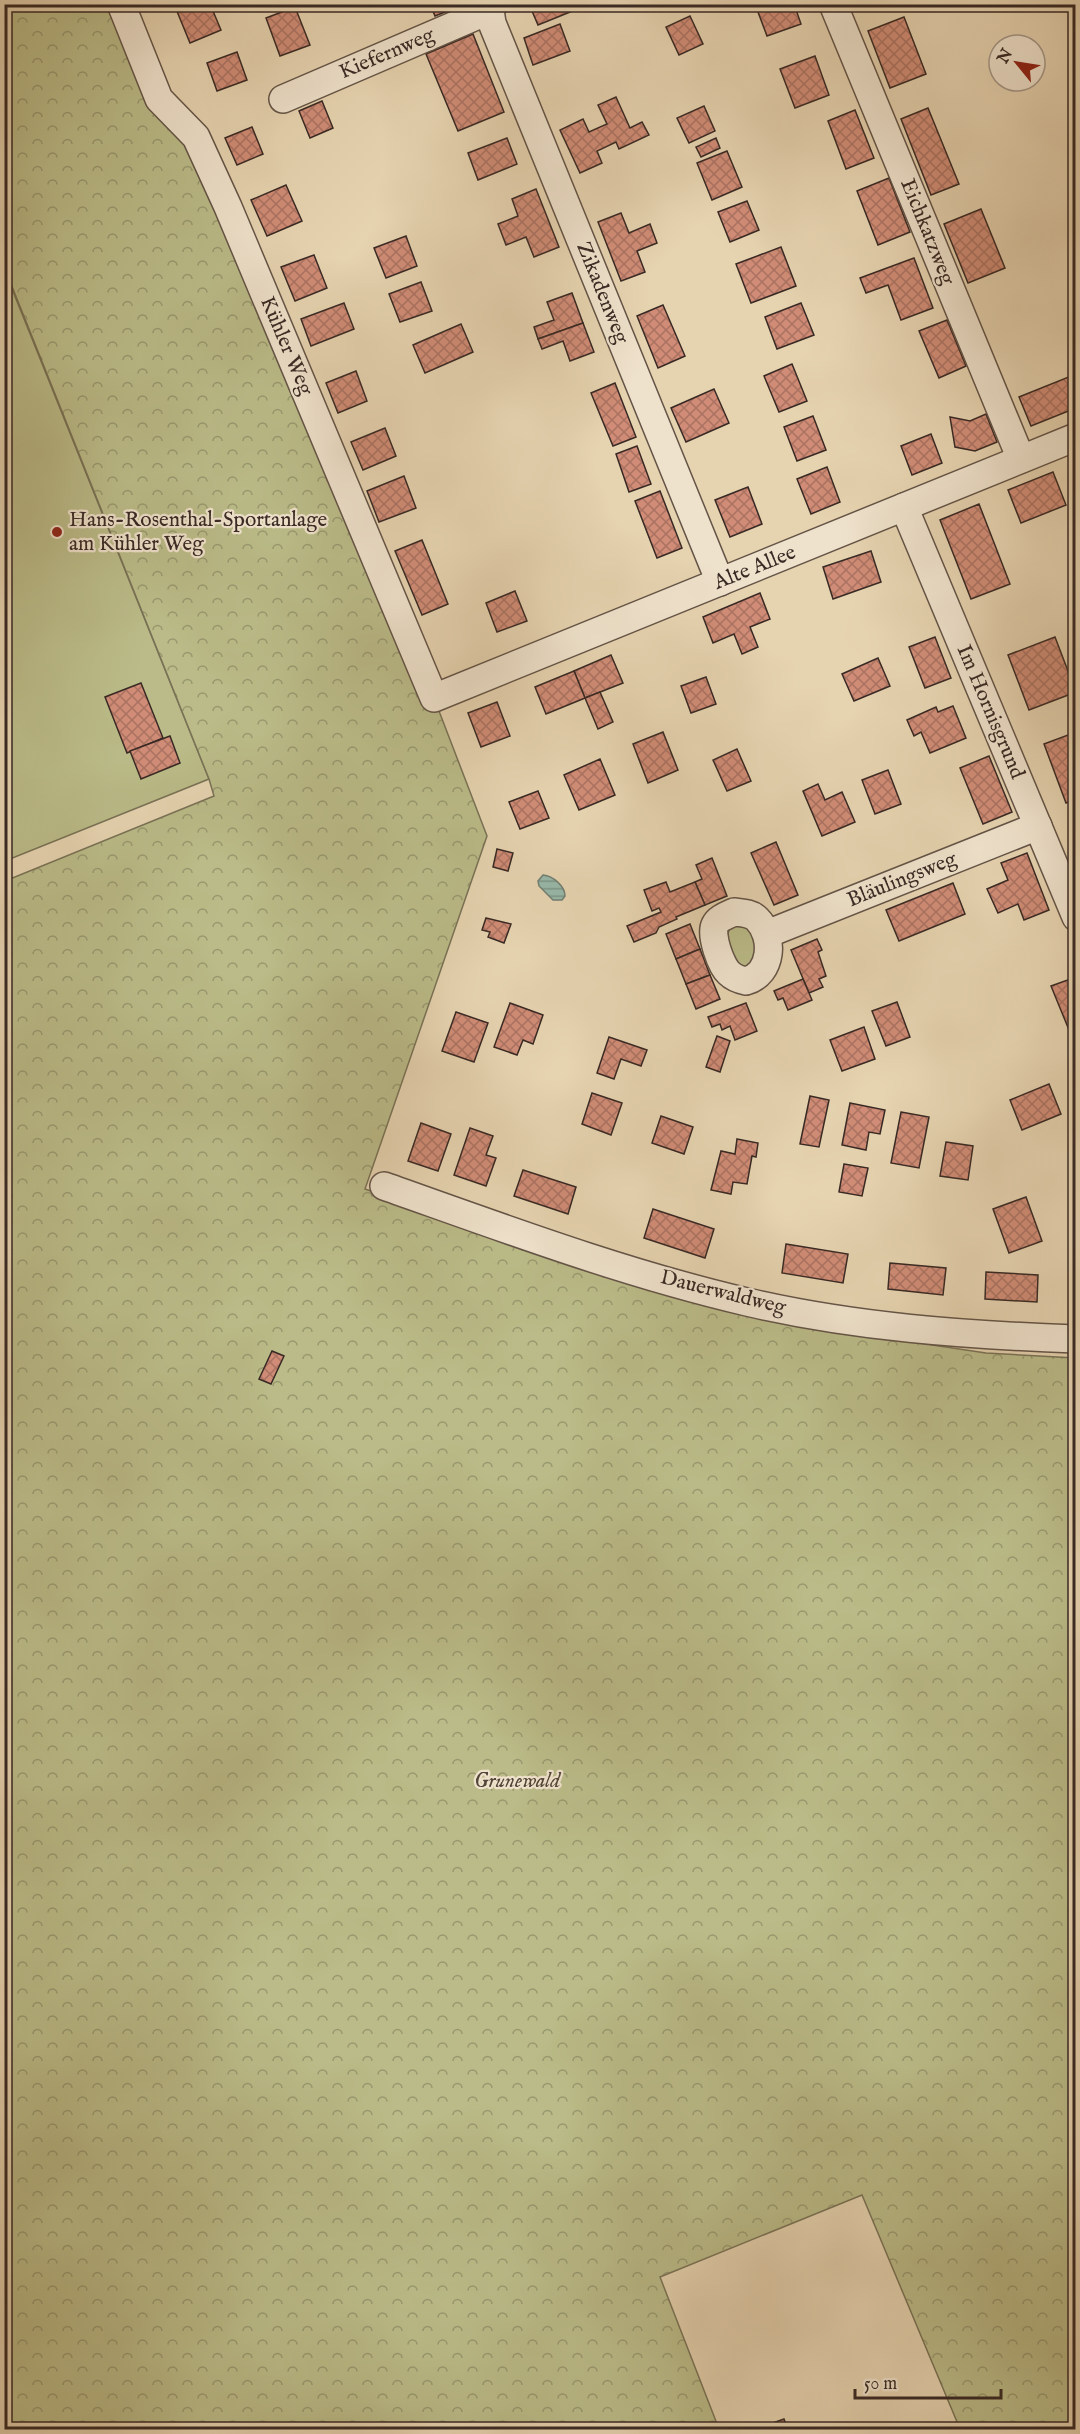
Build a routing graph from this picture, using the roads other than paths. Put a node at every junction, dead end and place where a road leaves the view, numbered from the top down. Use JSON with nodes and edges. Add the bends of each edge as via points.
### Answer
{"nodes":[{"id":1,"x":121,"y":4,"type":"edge"},
{"id":2,"x":833,"y":4,"type":"edge"},
{"id":3,"x":492,"y":7,"type":"edge"},
{"id":4,"x":283,"y":99,"type":"dead end"},
{"id":5,"x":1076,"y":437,"type":"edge"},
{"id":6,"x":1021,"y":459,"type":"junction"},
{"id":7,"x":904,"y":507,"type":"junction"},
{"id":8,"x":720,"y":582,"type":"junction"},
{"id":9,"x":434,"y":698,"type":"joint"},
{"id":10,"x":1038,"y":826,"type":"junction"},
{"id":11,"x":1076,"y":917,"type":"edge"},
{"id":12,"x":766,"y":934,"type":"dead end"},
{"id":13,"x":384,"y":1186,"type":"dead end"},
{"id":14,"x":1076,"y":1339,"type":"edge"}],
"edges":[{"from":1,"to":9,"type":"street","name":"Kühler Weg","via":[[159,99],[196,137],[228,207]]},
{"from":2,"to":6,"type":"street","name":"Eichkatzweg"},
{"from":3,"to":4,"type":"street","name":"Kiefernweg"},
{"from":3,"to":8,"type":"street","name":"Zikadenweg","via":[[492,23]]},
{"from":5,"to":6,"type":"street","name":"Alte Allee"},
{"from":6,"to":7,"type":"street","name":"Alte Allee"},
{"from":7,"to":8,"type":"street","name":"Alte Allee"},
{"from":7,"to":10,"type":"street","name":"Im Hornisgrund"},
{"from":8,"to":9,"type":"street","name":"Alte Allee"},
{"from":10,"to":11,"type":"street","name":"Im Hornisgrund"},
{"from":10,"to":12,"type":"street","name":"Bläulingsweg"},
{"from":13,"to":14,"type":"street","name":"Dauerwaldweg","via":[[599,1260],[749,1302],[857,1322],[956,1333]]}]}
